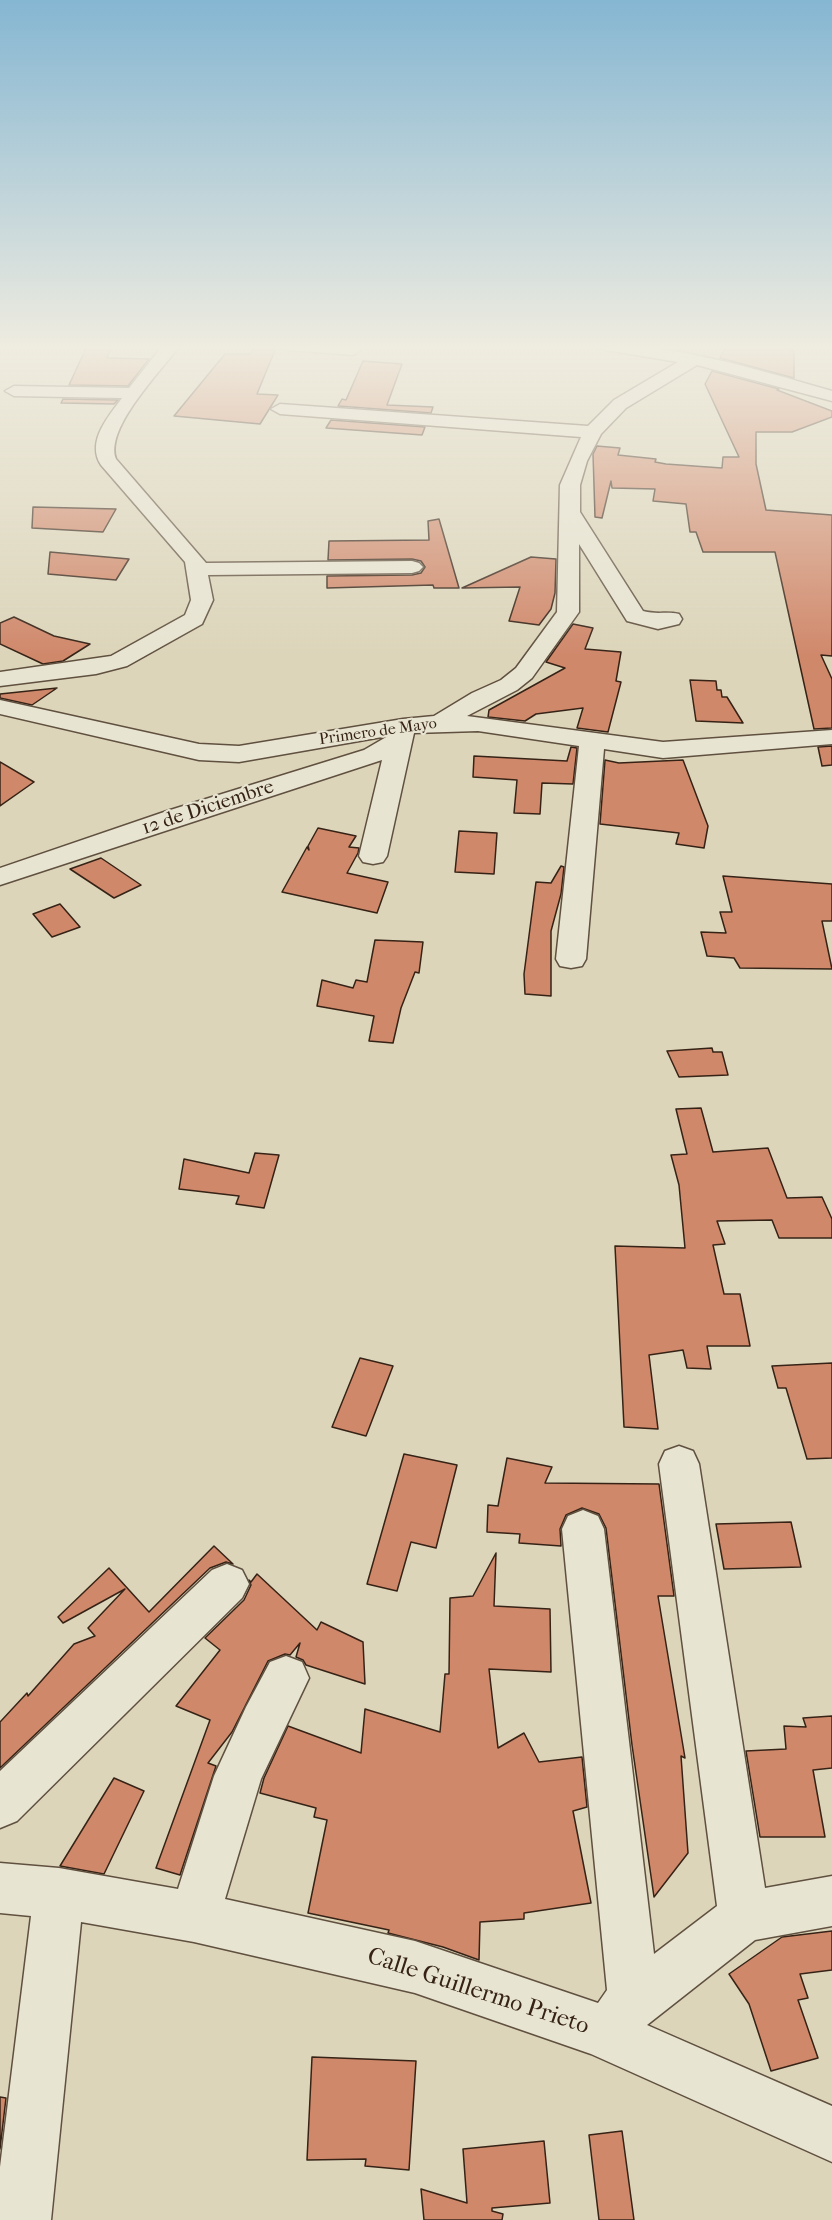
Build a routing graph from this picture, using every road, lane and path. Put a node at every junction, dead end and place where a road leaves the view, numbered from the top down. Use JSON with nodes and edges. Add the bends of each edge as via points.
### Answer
{"nodes":[{"id":1,"x":104,"y":448,"type":"edge"},
{"id":2,"x":585,"y":448,"type":"edge"},
{"id":3,"x":570,"y":513,"type":"junction"},
{"id":4,"x":412,"y":567,"type":"dead end"},
{"id":5,"x":197,"y":569,"type":"junction"},
{"id":6,"x":671,"y":619,"type":"dead end"},
{"id":7,"x":0,"y":679,"type":"edge"},
{"id":8,"x":0,"y":706,"type":"edge"},
{"id":9,"x":440,"y":723,"type":"junction"},
{"id":10,"x":401,"y":734,"type":"junction"},
{"id":11,"x":832,"y":738,"type":"edge"},
{"id":12,"x":592,"y":741,"type":"junction"},
{"id":13,"x":373,"y":856,"type":"dead end"},
{"id":14,"x":0,"y":877,"type":"edge"},
{"id":15,"x":571,"y":959,"type":"dead end"},
{"id":16,"x":679,"y":1464,"type":"dead end"},
{"id":17,"x":583,"y":1529,"type":"dead end"},
{"id":18,"x":227,"y":1584,"type":"dead end"},
{"id":19,"x":286,"y":1678,"type":"dead end"},
{"id":20,"x":0,"y":1804,"type":"edge"},
{"id":21,"x":0,"y":1888,"type":"edge"},
{"id":22,"x":58,"y":1893,"type":"junction"},
{"id":23,"x":832,"y":1901,"type":"edge"},
{"id":24,"x":194,"y":1917,"type":"junction"},
{"id":25,"x":744,"y":1917,"type":"junction"},
{"id":26,"x":616,"y":2016,"type":"junction"},
{"id":27,"x":832,"y":2134,"type":"edge"},
{"id":28,"x":22,"y":2220,"type":"edge"}],
"edges":[{"from":1,"to":5,"type":"street","via":[[108,461],[188,551]]},
{"from":2,"to":3,"type":"street","via":[[570,485]]},
{"from":3,"to":6,"type":"street","via":[[635,616],[658,622]]},
{"from":3,"to":9,"type":"street","via":[[568,612],[524,673]]},
{"from":4,"to":5,"type":"street"},
{"from":5,"to":7,"type":"street","via":[[201,600],[194,619],[145,649],[96,667]]},
{"from":8,"to":10,"type":"street","name":"Primero de Mayo","via":[[219,754]]},
{"from":9,"to":10,"type":"street","name":"Primero de Mayo"},
{"from":9,"to":12,"type":"street","name":"Primero de Mayo","via":[[478,724]]},
{"from":10,"to":13,"type":"street"},
{"from":10,"to":14,"type":"street","name":"12 de Diciembre","via":[[373,755]]},
{"from":11,"to":12,"type":"street","name":"Primero de Mayo","via":[[663,750]]},
{"from":12,"to":15,"type":"street"},
{"from":16,"to":25,"type":"street"},
{"from":17,"to":26,"type":"street"},
{"from":18,"to":20,"type":"street"},
{"from":19,"to":24,"type":"street","via":[[238,1776]]},
{"from":21,"to":22,"type":"street","name":"Calle Guillermo Prieto"},
{"from":22,"to":24,"type":"street","name":"Calle Guillermo Prieto"},
{"from":22,"to":28,"type":"street"},
{"from":23,"to":25,"type":"street"},
{"from":24,"to":26,"type":"street","name":"Calle Guillermo Prieto"},
{"from":25,"to":26,"type":"street"},
{"from":26,"to":27,"type":"street","name":"Calle Guillermo Prieto"}]}
